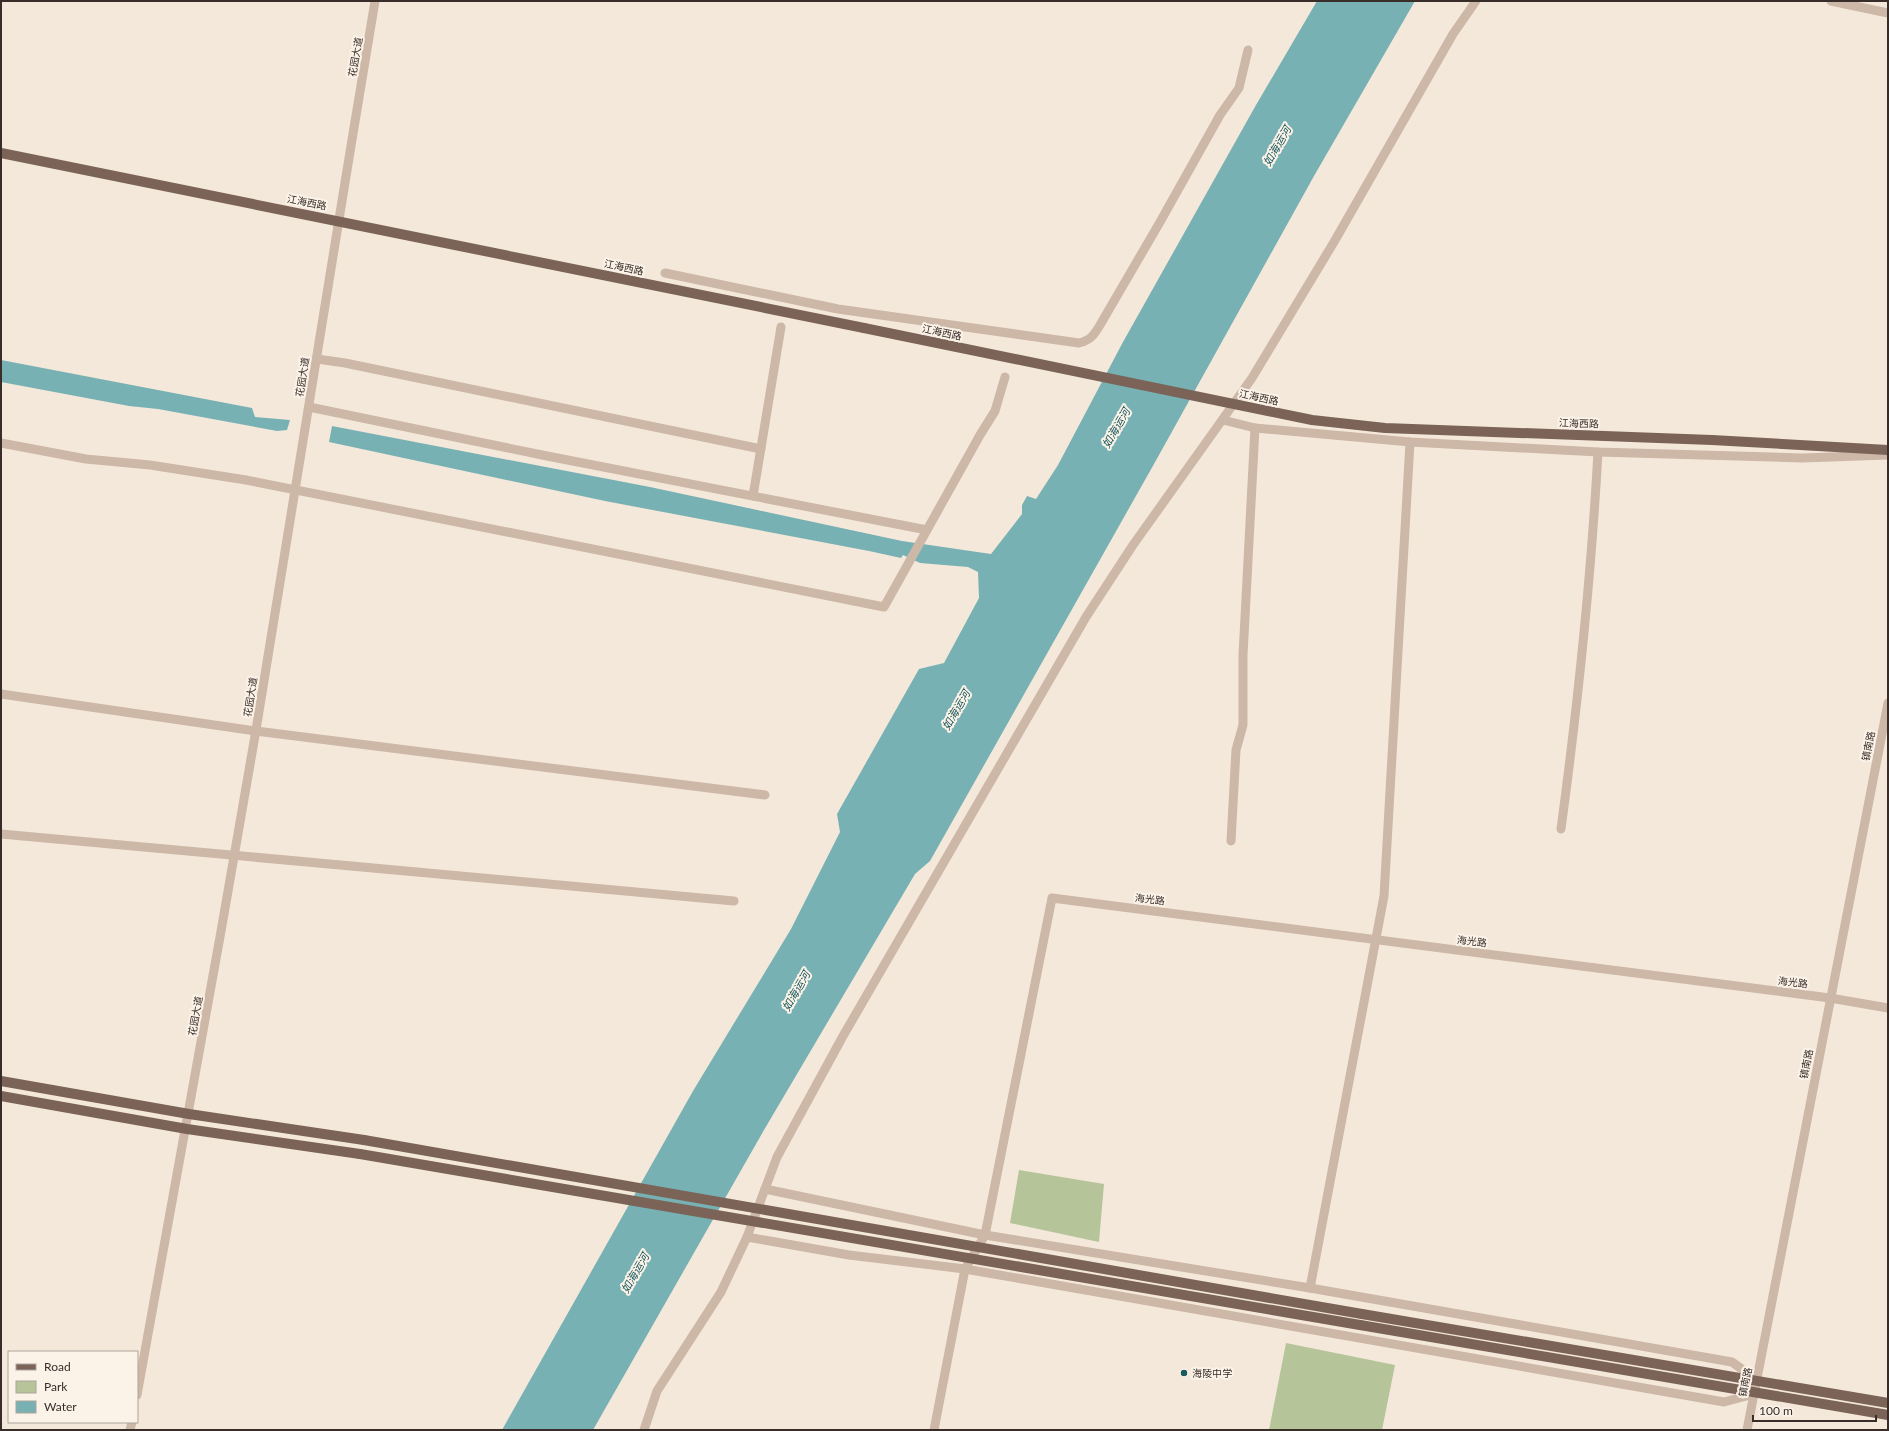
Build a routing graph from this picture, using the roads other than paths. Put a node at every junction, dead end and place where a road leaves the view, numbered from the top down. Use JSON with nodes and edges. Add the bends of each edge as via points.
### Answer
{"nodes":[{"id":1,"x":376,"y":1,"type":"edge"},
{"id":2,"x":1476,"y":1,"type":"edge"},
{"id":3,"x":1831,"y":1,"type":"edge"},
{"id":4,"x":1888,"y":13,"type":"edge"},
{"id":5,"x":1248,"y":50,"type":"dead end"},
{"id":6,"x":1,"y":153,"type":"edge"},
{"id":7,"x":338,"y":220,"type":"junction"},
{"id":8,"x":664,"y":273,"type":"dead end"},
{"id":9,"x":781,"y":327,"type":"dead end"},
{"id":10,"x":316,"y":359,"type":"junction"},
{"id":11,"x":1005,"y":377,"type":"dead end"},
{"id":12,"x":309,"y":407,"type":"junction"},
{"id":13,"x":1223,"y":420,"type":"junction"},
{"id":14,"x":1255,"y":428,"type":"junction"},
{"id":15,"x":1410,"y":442,"type":"junction"},
{"id":16,"x":1,"y":443,"type":"edge"},
{"id":17,"x":761,"y":449,"type":"junction"},
{"id":18,"x":1888,"y":450,"type":"edge"},
{"id":19,"x":1598,"y":452,"type":"junction"},
{"id":20,"x":1888,"y":455,"type":"edge"},
{"id":21,"x":295,"y":490,"type":"junction"},
{"id":22,"x":753,"y":496,"type":"junction"},
{"id":23,"x":927,"y":530,"type":"junction"},
{"id":24,"x":1,"y":694,"type":"edge"},
{"id":25,"x":1888,"y":703,"type":"edge"},
{"id":26,"x":256,"y":731,"type":"junction"},
{"id":27,"x":765,"y":795,"type":"dead end"},
{"id":28,"x":1561,"y":829,"type":"dead end"},
{"id":29,"x":1,"y":834,"type":"edge"},
{"id":30,"x":1231,"y":841,"type":"dead end"},
{"id":31,"x":233,"y":856,"type":"junction"},
{"id":32,"x":734,"y":902,"type":"dead end"},
{"id":33,"x":1376,"y":940,"type":"junction"},
{"id":34,"x":1830,"y":998,"type":"junction"},
{"id":35,"x":1888,"y":1008,"type":"edge"},
{"id":36,"x":1,"y":1081,"type":"edge"},
{"id":37,"x":1,"y":1096,"type":"edge"},
{"id":38,"x":189,"y":1114,"type":"junction"},
{"id":39,"x":187,"y":1128,"type":"junction"},
{"id":40,"x":765,"y":1189,"type":"junction"},
{"id":41,"x":985,"y":1235,"type":"junction"},
{"id":42,"x":747,"y":1237,"type":"junction"},
{"id":43,"x":965,"y":1269,"type":"junction"},
{"id":44,"x":1310,"y":1288,"type":"junction"},
{"id":45,"x":1757,"y":1380,"type":"junction"},
{"id":46,"x":138,"y":1390,"type":"edge"},
{"id":47,"x":1754,"y":1394,"type":"junction"},
{"id":48,"x":1888,"y":1403,"type":"edge"},
{"id":49,"x":1888,"y":1415,"type":"edge"},
{"id":50,"x":644,"y":1430,"type":"edge"},
{"id":51,"x":934,"y":1430,"type":"edge"},
{"id":52,"x":1747,"y":1430,"type":"edge"}],
"edges":[{"from":1,"to":7,"type":"street","name":"花园大道"},
{"from":2,"to":13,"type":"street","via":[[1453,34],[1334,242],[1252,378]]},
{"from":3,"to":4,"type":"street"},
{"from":5,"to":8,"type":"street","via":[[1239,88],[1220,115],[1093,337],[1087,341],[1079,343],[838,309]]},
{"from":6,"to":7,"type":"main road","name":"江海西路"},
{"from":7,"to":10,"type":"street","name":"花园大道"},
{"from":7,"to":18,"type":"main road","name":"江海西路","bridge":true,"via":[[1312,420],[1385,428],[1712,440]]},
{"from":9,"to":17,"type":"street"},
{"from":10,"to":12,"type":"street","name":"花园大道"},
{"from":10,"to":17,"type":"street"},
{"from":11,"to":23,"type":"street","via":[[995,411]]},
{"from":12,"to":21,"type":"street","name":"花园大道"},
{"from":12,"to":22,"type":"street"},
{"from":13,"to":14,"type":"street"},
{"from":13,"to":40,"type":"street","via":[[1133,545],[1086,618],[843,1036],[777,1157]]},
{"from":14,"to":15,"type":"street"},
{"from":14,"to":30,"type":"street","via":[[1243,725],[1236,750]]},
{"from":15,"to":19,"type":"street"},
{"from":15,"to":33,"type":"street","via":[[1384,896]]},
{"from":16,"to":21,"type":"street","via":[[86,459],[150,465]]},
{"from":17,"to":22,"type":"street"},
{"from":19,"to":20,"type":"street","via":[[1802,458]]},
{"from":19,"to":28,"type":"street","via":[[1591,568]]},
{"from":21,"to":23,"type":"street","via":[[884,607]]},
{"from":21,"to":26,"type":"street","name":"花园大道"},
{"from":22,"to":23,"type":"street"},
{"from":24,"to":26,"type":"street"},
{"from":25,"to":34,"type":"street","name":"镇南路"},
{"from":26,"to":27,"type":"street"},
{"from":26,"to":31,"type":"street","name":"花园大道"},
{"from":29,"to":31,"type":"street"},
{"from":31,"to":32,"type":"street"},
{"from":31,"to":38,"type":"street","name":"花园大道"},
{"from":33,"to":34,"type":"street","name":"海光路"},
{"from":33,"to":41,"type":"street","name":"海光路","via":[[1052,898]]},
{"from":33,"to":44,"type":"street"},
{"from":34,"to":35,"type":"street","name":"海光路"},
{"from":34,"to":45,"type":"street","name":"镇南路"},
{"from":36,"to":38,"type":"main road"},
{"from":37,"to":39,"type":"main road"},
{"from":38,"to":39,"type":"street","name":"花园大道"},
{"from":38,"to":45,"type":"main road","bridge":true,"via":[[364,1140],[1362,1314]]},
{"from":39,"to":46,"type":"street","name":"花园大道"},
{"from":39,"to":47,"type":"main road","bridge":true,"via":[[360,1154]]},
{"from":40,"to":41,"type":"street"},
{"from":40,"to":42,"type":"street"},
{"from":41,"to":43,"type":"street"},
{"from":41,"to":44,"type":"street"},
{"from":42,"to":43,"type":"street","via":[[849,1255]]},
{"from":42,"to":50,"type":"street","via":[[721,1292],[657,1392]]},
{"from":43,"to":47,"type":"street","via":[[1724,1402]]},
{"from":43,"to":51,"type":"street"},
{"from":44,"to":45,"type":"street","via":[[1732,1362]]},
{"from":45,"to":47,"type":"street","name":"镇南路"},
{"from":45,"to":48,"type":"main road"},
{"from":47,"to":49,"type":"main road"},
{"from":47,"to":52,"type":"street","name":"镇南路"}]}
